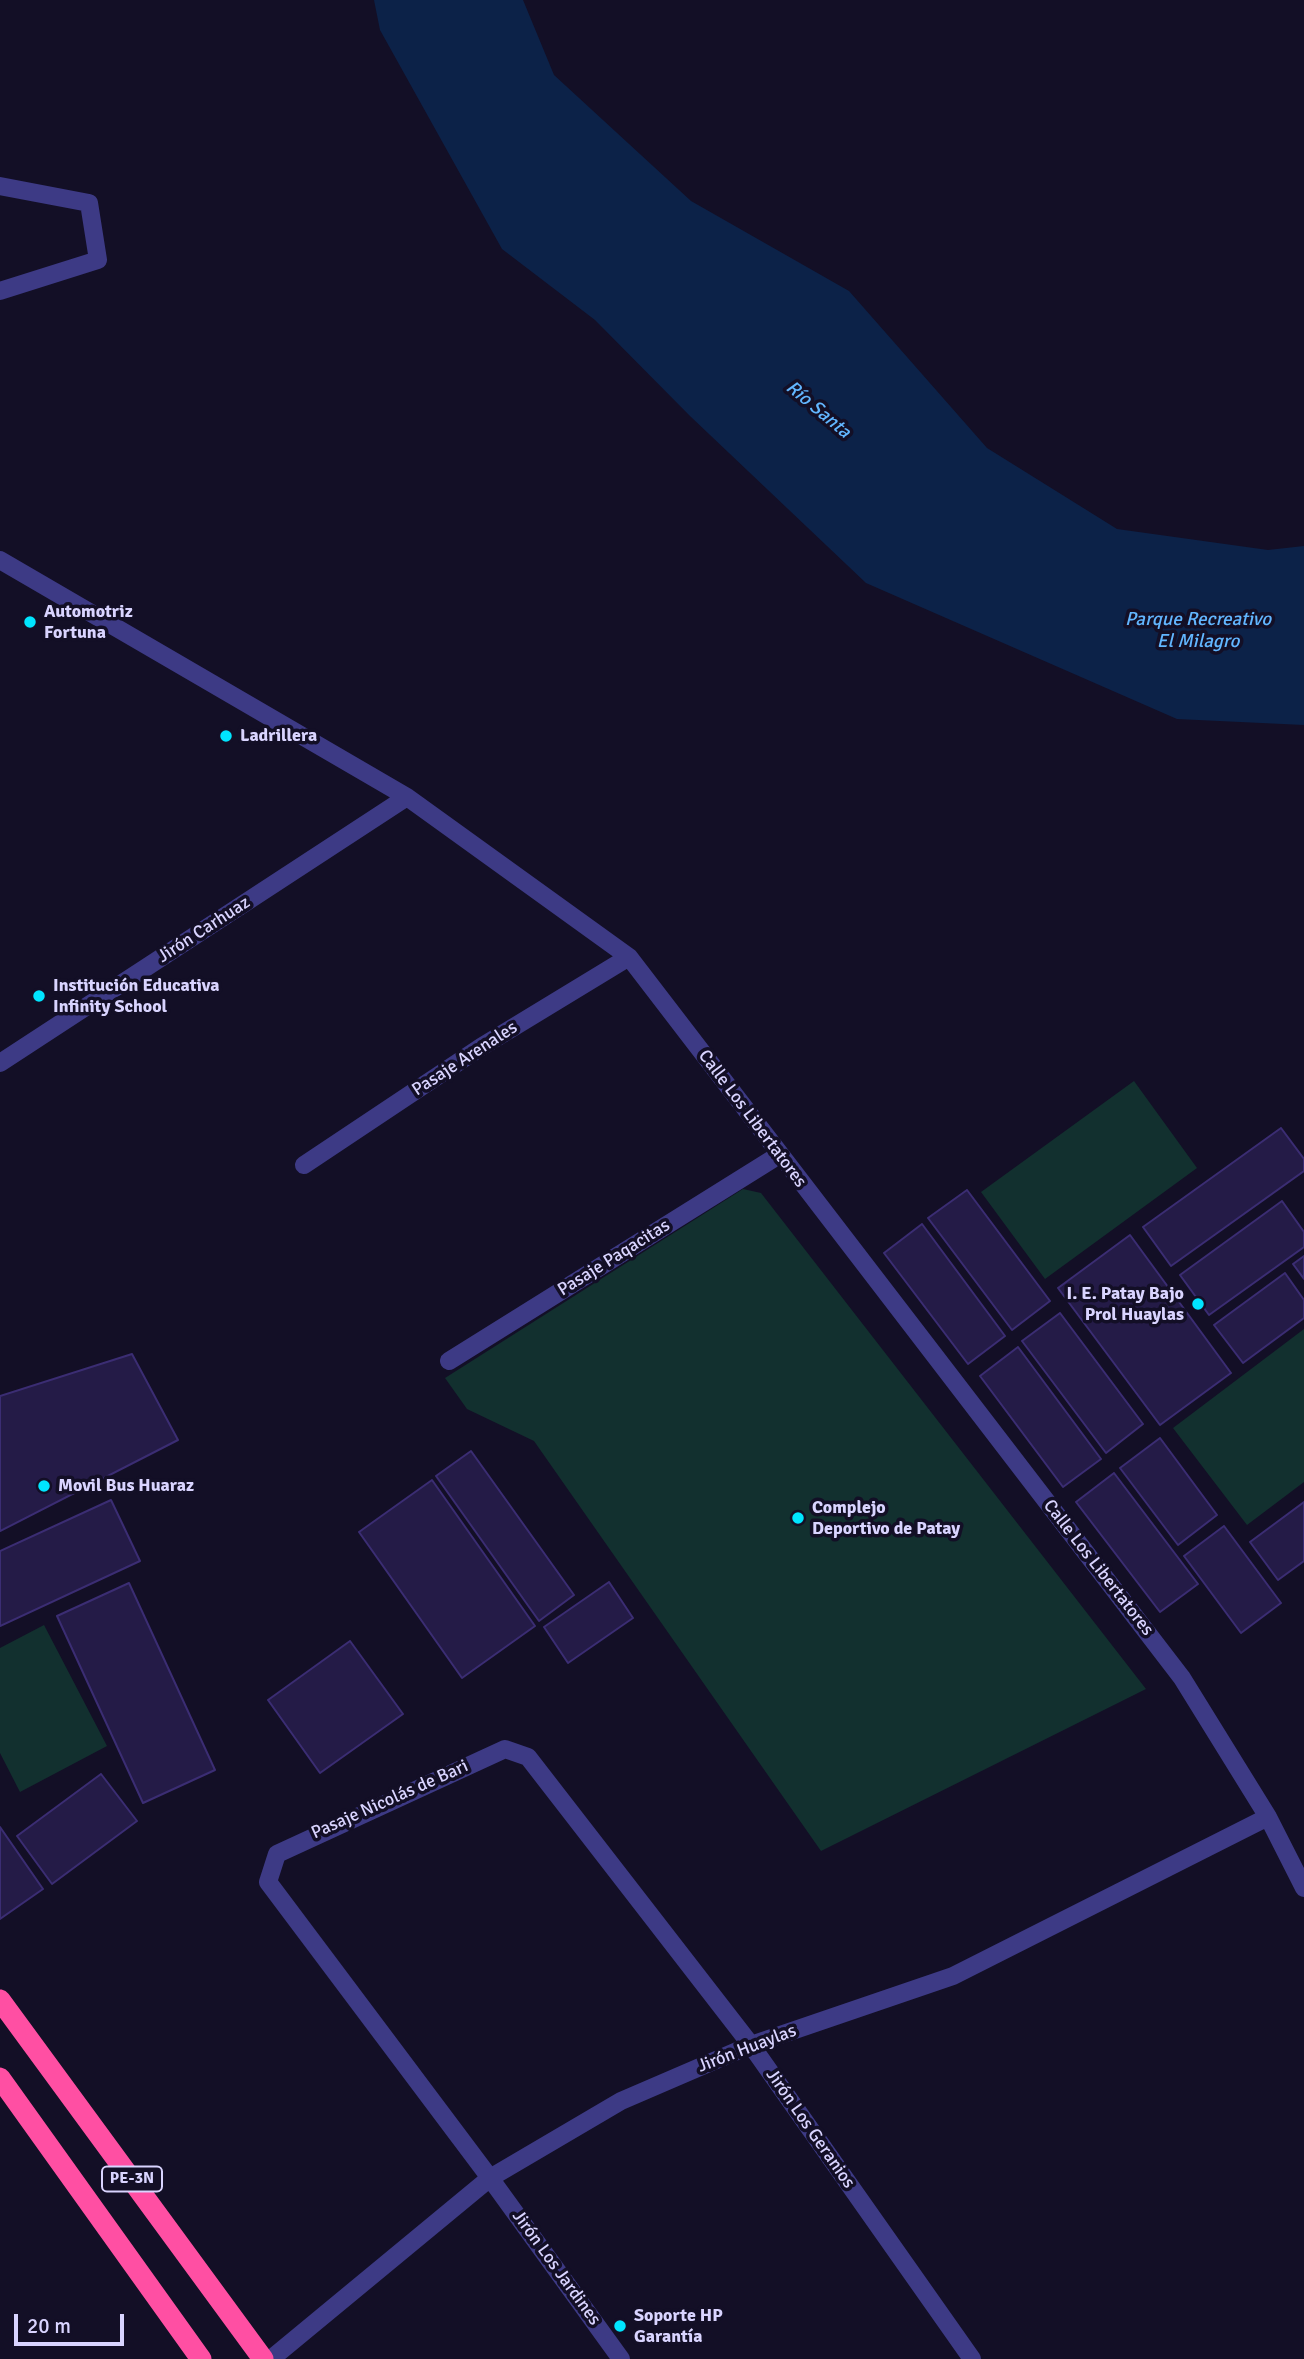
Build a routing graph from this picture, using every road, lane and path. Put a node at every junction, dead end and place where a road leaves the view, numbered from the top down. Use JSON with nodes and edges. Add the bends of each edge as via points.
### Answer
{"nodes":[{"id":1,"x":0,"y":187,"type":"edge"},
{"id":2,"x":0,"y":291,"type":"edge"},
{"id":3,"x":0,"y":560,"type":"edge"},
{"id":4,"x":407,"y":797,"type":"junction"},
{"id":5,"x":629,"y":957,"type":"junction"},
{"id":6,"x":0,"y":1063,"type":"edge"},
{"id":7,"x":779,"y":1155,"type":"junction"},
{"id":8,"x":304,"y":1166,"type":"dead end"},
{"id":9,"x":449,"y":1361,"type":"dead end"},
{"id":10,"x":505,"y":1749,"type":"joint"},
{"id":11,"x":1268,"y":1817,"type":"junction"},
{"id":12,"x":277,"y":1854,"type":"joint"},
{"id":13,"x":1304,"y":1888,"type":"edge"},
{"id":14,"x":0,"y":2000,"type":"edge"},
{"id":15,"x":751,"y":2045,"type":"junction"},
{"id":16,"x":0,"y":2078,"type":"edge"},
{"id":17,"x":490,"y":2178,"type":"junction"},
{"id":18,"x":201,"y":2359,"type":"edge"},
{"id":19,"x":263,"y":2359,"type":"edge"},
{"id":20,"x":271,"y":2359,"type":"edge"},
{"id":21,"x":621,"y":2359,"type":"edge"},
{"id":22,"x":972,"y":2359,"type":"edge"}],
"edges":[{"from":1,"to":2,"type":"street","via":[[89,203],[98,260]]},
{"from":3,"to":4,"type":"street","name":"Calle Los Libertatores"},
{"from":4,"to":5,"type":"street","name":"Calle Los Libertatores"},
{"from":4,"to":6,"type":"street","name":"Jirón Carhuaz"},
{"from":5,"to":7,"type":"street","name":"Calle Los Libertatores"},
{"from":5,"to":8,"type":"street","name":"Pasaje Arenales","via":[[481,1047]]},
{"from":7,"to":9,"type":"street","name":"Pasaje Paqacitas"},
{"from":7,"to":11,"type":"street","name":"Calle Los Libertatores","via":[[1182,1678]]},
{"from":10,"to":12,"type":"street","name":"Pasaje Nicolás de Bari"},
{"from":10,"to":15,"type":"street","name":"Jirón Los Geranios","via":[[528,1757]]},
{"from":11,"to":13,"type":"street","name":"Calle Los Libertatores"},
{"from":11,"to":15,"type":"street","name":"Jirón Huaylas","via":[[953,1976]]},
{"from":12,"to":17,"type":"street","name":"Jirón Los Jardines","via":[[268,1882]]},
{"from":14,"to":19,"type":"highway","number":"PE-3N"},
{"from":15,"to":17,"type":"street","name":"Jirón Huaylas","via":[[621,2101]]},
{"from":15,"to":22,"type":"street","name":"Jirón Los Geranios"},
{"from":16,"to":18,"type":"highway","number":"PE-3N"},
{"from":17,"to":20,"type":"street","name":"Jirón Huaylas"},
{"from":17,"to":21,"type":"street","name":"Jirón Los Jardines"}]}
